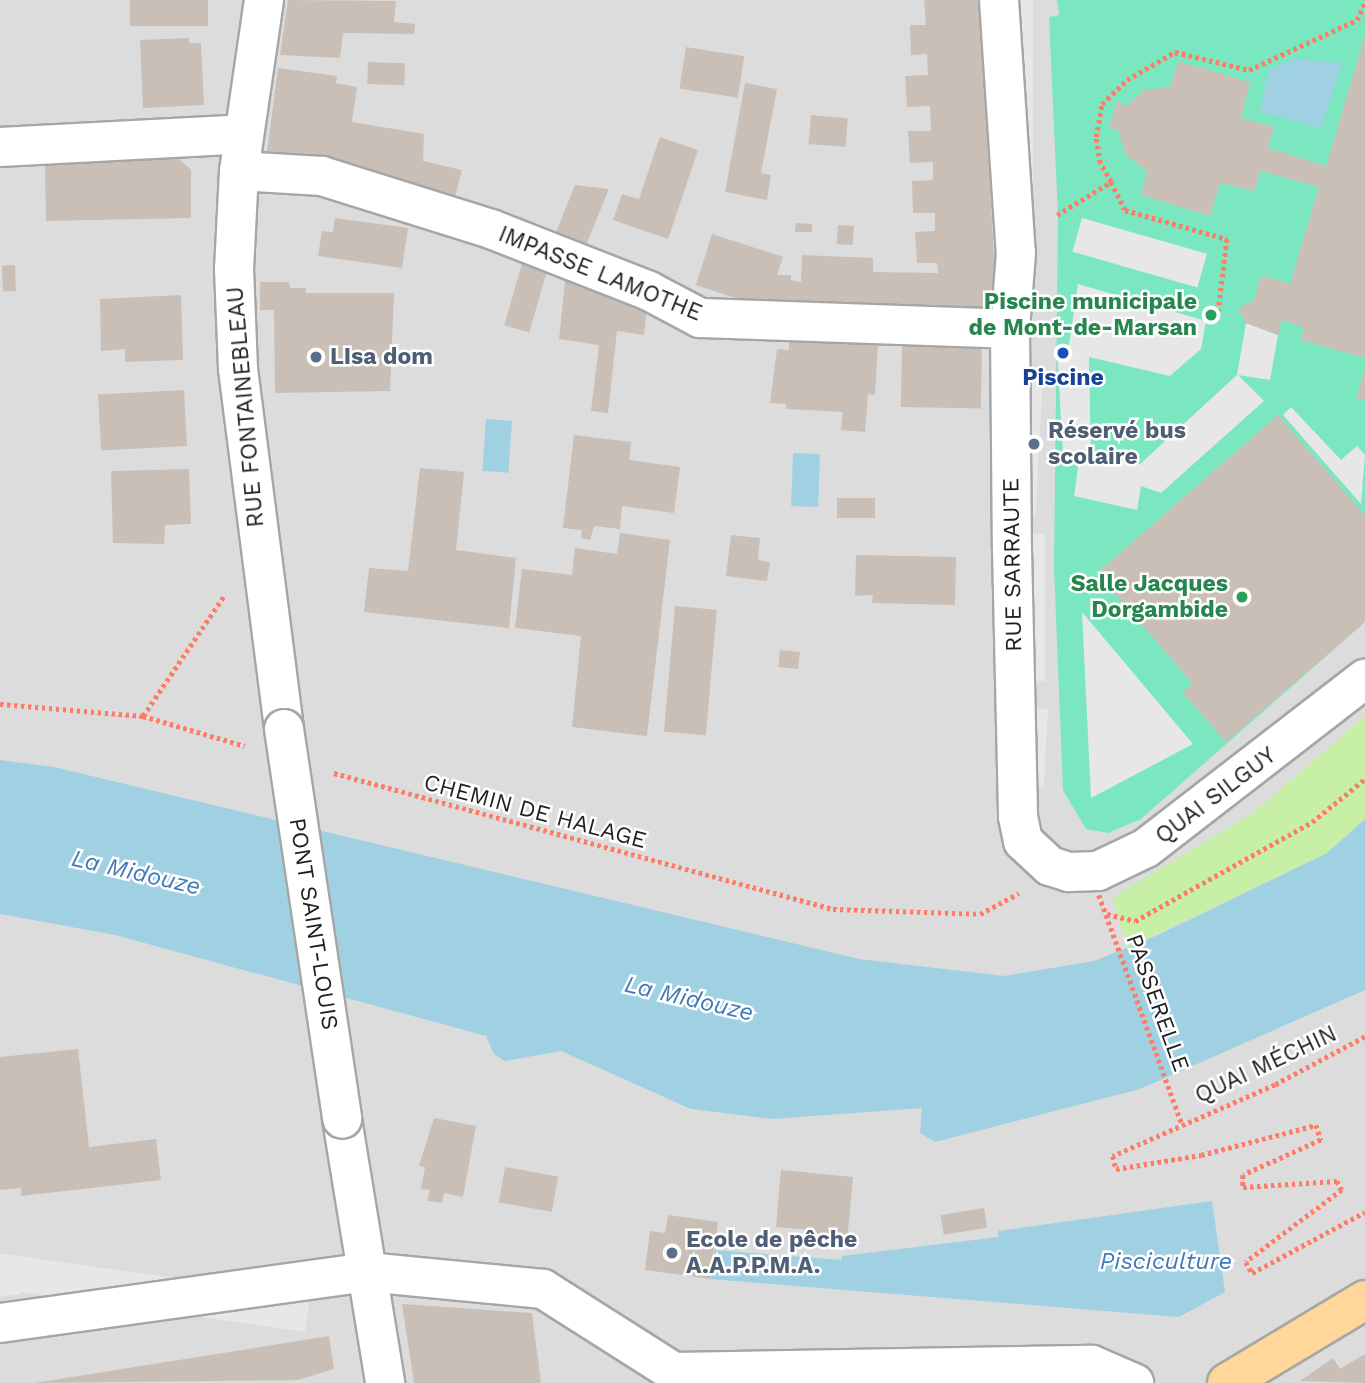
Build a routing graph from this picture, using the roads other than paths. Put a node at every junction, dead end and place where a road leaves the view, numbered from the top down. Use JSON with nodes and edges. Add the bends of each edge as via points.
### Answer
{"nodes":[{"id":1,"x":264,"y":0,"type":"edge"},
{"id":2,"x":999,"y":0,"type":"edge"},
{"id":3,"x":0,"y":148,"type":"edge"},
{"id":4,"x":241,"y":152,"type":"junction"},
{"id":5,"x":1010,"y":330,"type":"junction"},
{"id":6,"x":1365,"y":679,"type":"edge"},
{"id":7,"x":284,"y":729,"type":"joint"},
{"id":8,"x":1050,"y":866,"type":"joint"},
{"id":9,"x":367,"y":1272,"type":"junction"},
{"id":10,"x":1365,"y":1300,"type":"edge"},
{"id":11,"x":0,"y":1323,"type":"edge"},
{"id":12,"x":385,"y":1383,"type":"edge"},
{"id":13,"x":1134,"y":1383,"type":"edge"},
{"id":14,"x":1227,"y":1383,"type":"edge"}],
"edges":[{"from":1,"to":4,"type":"street","name":"RUE FONTAINEBLEAU"},
{"from":2,"to":5,"type":"street","name":"RUE SARRAUTE","via":[[1016,253]]},
{"from":3,"to":4,"type":"street","name":"IMPASSE LAMOTHE"},
{"from":4,"to":5,"type":"street","name":"IMPASSE LAMOTHE","via":[[491,229],[649,291],[701,318]]},
{"from":4,"to":7,"type":"street","name":"RUE FONTAINEBLEAU","via":[[235,319]]},
{"from":5,"to":8,"type":"street","name":"RUE SARRAUTE","via":[[1018,817],[1023,841]]},
{"from":6,"to":8,"type":"street","name":"QUAI SILGUY","via":[[1146,848],[1098,871],[1069,872]]},
{"from":7,"to":9,"type":"street","name":"PONT SAINT-LOUIS","bridge":true},
{"from":9,"to":11,"type":"street"},
{"from":9,"to":12,"type":"street","name":"PONT SAINT-LOUIS"},
{"from":9,"to":13,"type":"street","via":[[543,1289],[674,1372],[1092,1365]]},
{"from":10,"to":14,"type":"main road"}]}
